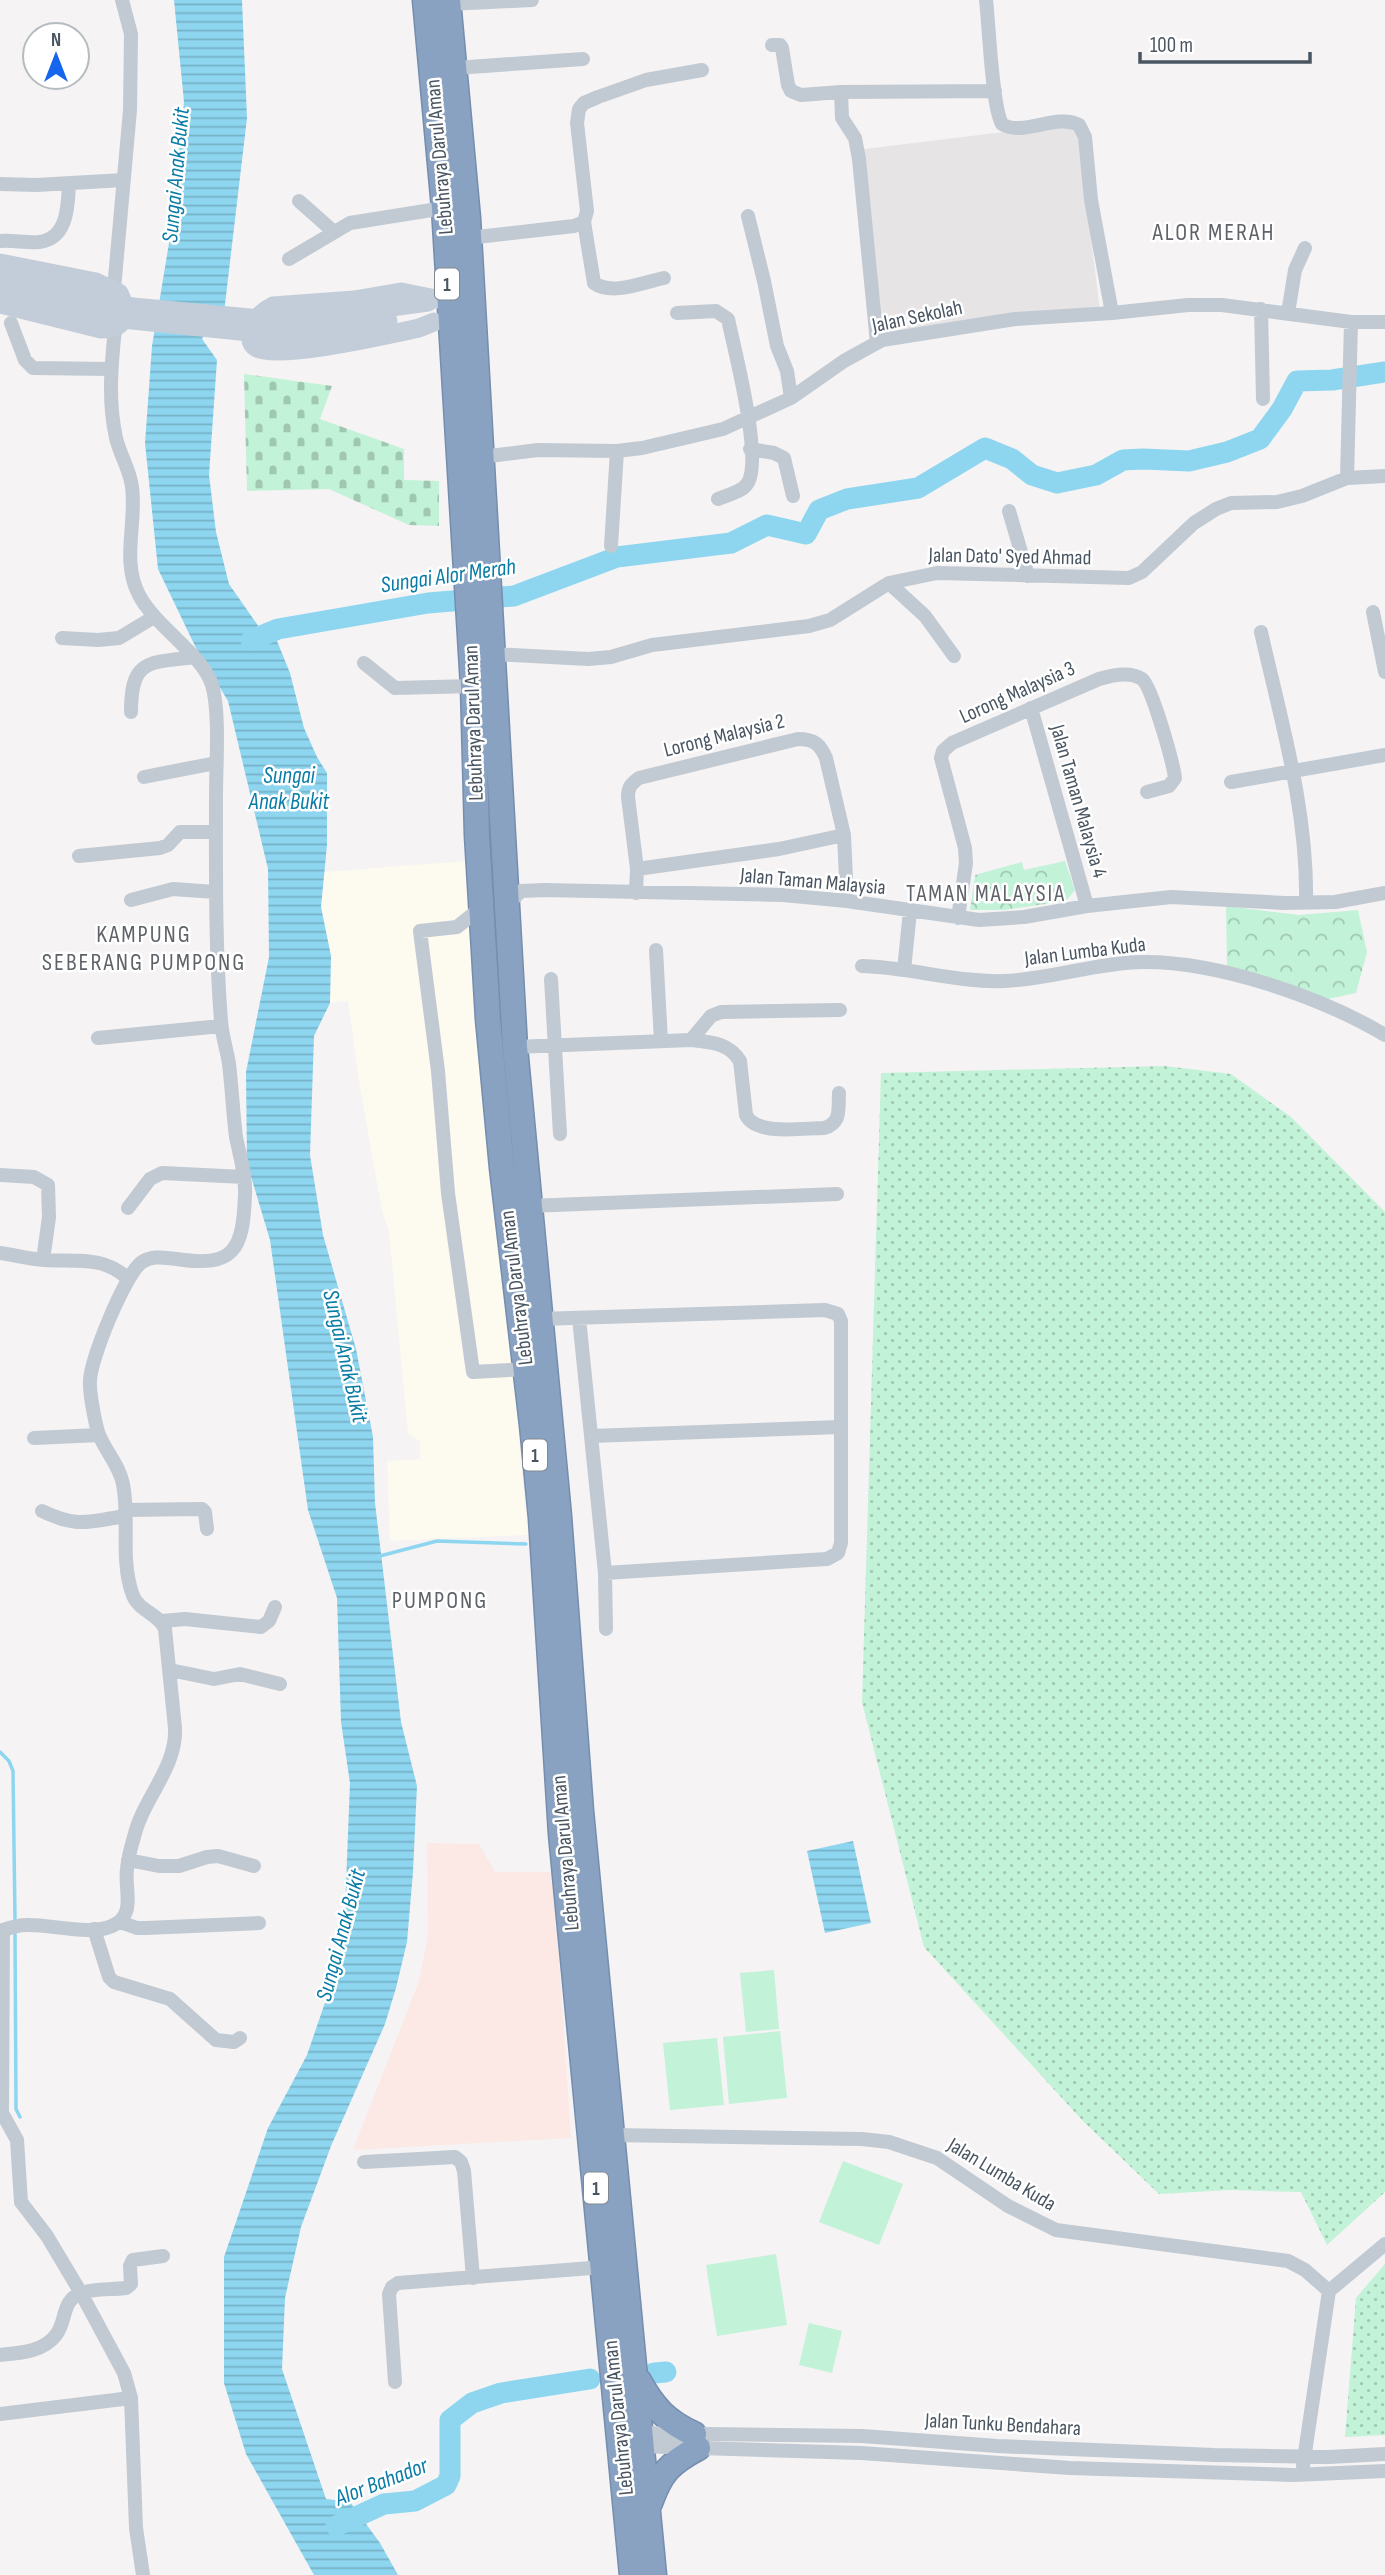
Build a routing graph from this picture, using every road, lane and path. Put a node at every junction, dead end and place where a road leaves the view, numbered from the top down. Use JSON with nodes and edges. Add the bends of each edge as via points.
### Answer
{"nodes":[{"id":1,"x":122,"y":0,"type":"edge"},
{"id":2,"x":532,"y":0,"type":"edge"},
{"id":3,"x":986,"y":0,"type":"edge"},
{"id":4,"x":441,"y":1,"type":"edge"},
{"id":5,"x":772,"y":45,"type":"dead end"},
{"id":6,"x":583,"y":59,"type":"dead end"},
{"id":7,"x":455,"y":68,"type":"junction"},
{"id":8,"x":702,"y":70,"type":"dead end"},
{"id":9,"x":995,"y":91,"type":"junction"},
{"id":10,"x":841,"y":92,"type":"junction"},
{"id":11,"x":124,"y":180,"type":"junction"},
{"id":12,"x":0,"y":184,"type":"edge"},
{"id":13,"x":69,"y":184,"type":"junction"},
{"id":14,"x":299,"y":201,"type":"dead end"},
{"id":15,"x":444,"y":208,"type":"junction"},
{"id":16,"x":748,"y":216,"type":"dead end"},
{"id":17,"x":584,"y":222,"type":"junction"},
{"id":18,"x":334,"y":232,"type":"junction"},
{"id":19,"x":469,"y":239,"type":"junction"},
{"id":20,"x":0,"y":241,"type":"edge"},
{"id":21,"x":1305,"y":248,"type":"dead end"},
{"id":22,"x":289,"y":259,"type":"dead end"},
{"id":23,"x":0,"y":264,"type":"edge"},
{"id":24,"x":0,"y":278,"type":"edge"},
{"id":25,"x":664,"y":278,"type":"dead end"},
{"id":26,"x":114,"y":289,"type":"junction"},
{"id":27,"x":0,"y":292,"type":"edge"},
{"id":28,"x":442,"y":297,"type":"junction"},
{"id":29,"x":0,"y":304,"type":"edge"},
{"id":30,"x":1261,"y":309,"type":"junction"},
{"id":31,"x":677,"y":313,"type":"dead end"},
{"id":32,"x":1112,"y":313,"type":"junction"},
{"id":33,"x":1288,"y":313,"type":"junction"},
{"id":34,"x":386,"y":314,"type":"junction"},
{"id":35,"x":1351,"y":322,"type":"junction"},
{"id":36,"x":1385,"y":322,"type":"edge"},
{"id":37,"x":10,"y":323,"type":"dead end"},
{"id":38,"x":115,"y":329,"type":"junction"},
{"id":39,"x":442,"y":329,"type":"junction"},
{"id":40,"x":877,"y":343,"type":"junction"},
{"id":41,"x":110,"y":369,"type":"junction"},
{"id":42,"x":791,"y":398,"type":"junction"},
{"id":43,"x":1263,"y":399,"type":"dead end"},
{"id":44,"x":750,"y":418,"type":"junction"},
{"id":45,"x":750,"y":449,"type":"junction"},
{"id":46,"x":617,"y":451,"type":"junction"},
{"id":47,"x":481,"y":457,"type":"junction"},
{"id":48,"x":1385,"y":475,"type":"edge"},
{"id":49,"x":1347,"y":478,"type":"junction"},
{"id":50,"x":793,"y":496,"type":"dead end"},
{"id":51,"x":718,"y":499,"type":"dead end"},
{"id":52,"x":1009,"y":511,"type":"dead end"},
{"id":53,"x":611,"y":546,"type":"dead end"},
{"id":54,"x":476,"y":568,"type":"junction"},
{"id":55,"x":1028,"y":576,"type":"junction"},
{"id":56,"x":889,"y":583,"type":"junction"},
{"id":57,"x":1373,"y":612,"type":"dead end"},
{"id":58,"x":154,"y":617,"type":"junction"},
{"id":59,"x":479,"y":619,"type":"junction"},
{"id":60,"x":1261,"y":632,"type":"dead end"},
{"id":61,"x":62,"y":638,"type":"dead end"},
{"id":62,"x":493,"y":654,"type":"junction"},
{"id":63,"x":954,"y":656,"type":"dead end"},
{"id":64,"x":194,"y":657,"type":"junction"},
{"id":65,"x":364,"y":663,"type":"dead end"},
{"id":66,"x":1385,"y":672,"type":"edge"},
{"id":67,"x":473,"y":686,"type":"junction"},
{"id":68,"x":1031,"y":708,"type":"junction"},
{"id":69,"x":131,"y":712,"type":"dead end"},
{"id":70,"x":1385,"y":755,"type":"edge"},
{"id":71,"x":216,"y":763,"type":"junction"},
{"id":72,"x":1292,"y":772,"type":"junction"},
{"id":73,"x":144,"y":777,"type":"dead end"},
{"id":74,"x":1231,"y":782,"type":"dead end"},
{"id":75,"x":1147,"y":792,"type":"dead end"},
{"id":76,"x":216,"y":832,"type":"junction"},
{"id":77,"x":844,"y":835,"type":"junction"},
{"id":78,"x":79,"y":856,"type":"dead end"},
{"id":79,"x":637,"y":869,"type":"junction"},
{"id":80,"x":215,"y":892,"type":"junction"},
{"id":81,"x":636,"y":893,"type":"junction"},
{"id":82,"x":1385,"y":893,"type":"edge"},
{"id":83,"x":501,"y":899,"type":"junction"},
{"id":84,"x":131,"y":900,"type":"dead end"},
{"id":85,"x":847,"y":901,"type":"junction"},
{"id":86,"x":1306,"y":903,"type":"junction"},
{"id":87,"x":1087,"y":906,"type":"junction"},
{"id":88,"x":911,"y":911,"type":"junction"},
{"id":89,"x":958,"y":918,"type":"junction"},
{"id":90,"x":656,"y":950,"type":"dead end"},
{"id":91,"x":862,"y":965,"type":"dead end"},
{"id":92,"x":904,"y":970,"type":"junction"},
{"id":93,"x":551,"y":979,"type":"dead end"},
{"id":94,"x":840,"y":1010,"type":"dead end"},
{"id":95,"x":221,"y":1026,"type":"junction"},
{"id":96,"x":1385,"y":1035,"type":"edge"},
{"id":97,"x":98,"y":1038,"type":"dead end"},
{"id":98,"x":661,"y":1041,"type":"junction"},
{"id":99,"x":691,"y":1041,"type":"junction"},
{"id":100,"x":556,"y":1046,"type":"junction"},
{"id":101,"x":515,"y":1047,"type":"junction"},
{"id":102,"x":839,"y":1093,"type":"dead end"},
{"id":103,"x":561,"y":1134,"type":"dead end"},
{"id":104,"x":0,"y":1175,"type":"edge"},
{"id":105,"x":244,"y":1177,"type":"junction"},
{"id":106,"x":837,"y":1194,"type":"dead end"},
{"id":107,"x":529,"y":1206,"type":"junction"},
{"id":108,"x":128,"y":1208,"type":"dead end"},
{"id":109,"x":0,"y":1253,"type":"edge"},
{"id":110,"x":43,"y":1260,"type":"junction"},
{"id":111,"x":128,"y":1279,"type":"junction"},
{"id":112,"x":579,"y":1318,"type":"junction"},
{"id":113,"x":539,"y":1319,"type":"junction"},
{"id":114,"x":526,"y":1369,"type":"junction"},
{"id":115,"x":840,"y":1427,"type":"junction"},
{"id":116,"x":99,"y":1435,"type":"junction"},
{"id":117,"x":591,"y":1436,"type":"junction"},
{"id":118,"x":34,"y":1438,"type":"dead end"},
{"id":119,"x":42,"y":1511,"type":"dead end"},
{"id":120,"x":125,"y":1513,"type":"junction"},
{"id":121,"x":207,"y":1529,"type":"dead end"},
{"id":122,"x":605,"y":1573,"type":"junction"},
{"id":123,"x":275,"y":1607,"type":"dead end"},
{"id":124,"x":162,"y":1621,"type":"junction"},
{"id":125,"x":606,"y":1629,"type":"dead end"},
{"id":126,"x":170,"y":1670,"type":"junction"},
{"id":127,"x":280,"y":1684,"type":"dead end"},
{"id":128,"x":557,"y":1768,"type":"junction"},
{"id":129,"x":578,"y":1801,"type":"junction"},
{"id":130,"x":561,"y":1834,"type":"junction"},
{"id":131,"x":128,"y":1860,"type":"junction"},
{"id":132,"x":254,"y":1866,"type":"dead end"},
{"id":133,"x":120,"y":1922,"type":"junction"},
{"id":134,"x":259,"y":1923,"type":"dead end"},
{"id":135,"x":94,"y":1929,"type":"junction"},
{"id":136,"x":2,"y":1931,"type":"edge"},
{"id":137,"x":240,"y":2038,"type":"dead end"},
{"id":138,"x":613,"y":2134,"type":"junction"},
{"id":139,"x":364,"y":2162,"type":"dead end"},
{"id":140,"x":1385,"y":2244,"type":"edge"},
{"id":141,"x":163,"y":2256,"type":"dead end"},
{"id":142,"x":604,"y":2267,"type":"junction"},
{"id":143,"x":473,"y":2278,"type":"junction"},
{"id":144,"x":1329,"y":2291,"type":"junction"},
{"id":145,"x":81,"y":2293,"type":"junction"},
{"id":146,"x":0,"y":2355,"type":"edge"},
{"id":147,"x":634,"y":2371,"type":"junction"},
{"id":148,"x":395,"y":2382,"type":"dead end"},
{"id":149,"x":131,"y":2398,"type":"junction"},
{"id":150,"x":0,"y":2413,"type":"edge"},
{"id":151,"x":862,"y":2436,"type":"junction"},
{"id":152,"x":630,"y":2440,"type":"junction"},
{"id":153,"x":696,"y":2441,"type":"junction"},
{"id":154,"x":861,"y":2453,"type":"junction"},
{"id":155,"x":1385,"y":2454,"type":"edge"},
{"id":156,"x":1303,"y":2457,"type":"junction"},
{"id":157,"x":1385,"y":2471,"type":"edge"},
{"id":158,"x":1303,"y":2475,"type":"junction"},
{"id":159,"x":648,"y":2506,"type":"junction"},
{"id":160,"x":643,"y":2572,"type":"edge"},
{"id":161,"x":143,"y":2575,"type":"edge"}],
"edges":[{"from":1,"to":11,"type":"street","via":[[131,34]]},
{"from":2,"to":4,"type":"street"},
{"from":3,"to":9,"type":"street"},
{"from":4,"to":7,"type":"highway","name":"Lebuhraya Darul Aman","number":"1"},
{"from":4,"to":15,"type":"highway","name":"Lebuhraya Darul Aman","number":"1"},
{"from":5,"to":10,"type":"street","via":[[782,48],[791,91],[801,95]]},
{"from":6,"to":7,"type":"street"},
{"from":7,"to":19,"type":"highway","name":"Lebuhraya Darul Aman","number":"1"},
{"from":8,"to":17,"type":"street","via":[[646,80],[584,103],[579,109]]},
{"from":9,"to":10,"type":"street"},
{"from":9,"to":32,"type":"street","via":[[999,119],[1006,127],[1068,121],[1082,130]]},
{"from":10,"to":40,"type":"street","via":[[842,118],[855,138],[859,159]]},
{"from":11,"to":13,"type":"street"},
{"from":11,"to":26,"type":"street"},
{"from":12,"to":13,"type":"street"},
{"from":13,"to":20,"type":"street","via":[[65,221],[52,237],[38,242]]},
{"from":14,"to":18,"type":"street"},
{"from":15,"to":18,"type":"street","via":[[362,220]]},
{"from":15,"to":28,"type":"highway","name":"Lebuhraya Darul Aman","number":"1"},
{"from":16,"to":42,"type":"street"},
{"from":17,"to":19,"type":"street"},
{"from":17,"to":25,"type":"street","via":[[594,283],[601,288]]},
{"from":18,"to":22,"type":"street"},
{"from":19,"to":47,"type":"highway","name":"Lebuhraya Darul Aman","number":"1"},
{"from":21,"to":33,"type":"street","via":[[1294,270]]},
{"from":23,"to":26,"type":"street"},
{"from":24,"to":34,"type":"street","bridge":true,"via":[[133,307],[272,320]]},
{"from":26,"to":38,"type":"street","via":[[126,309]]},
{"from":27,"to":34,"type":"street","bridge":true,"via":[[132,320],[288,336],[322,334]]},
{"from":28,"to":34,"type":"street"},
{"from":28,"to":39,"type":"highway","name":"Lebuhraya Darul Aman","number":"1"},
{"from":28,"to":39,"type":"street","via":[[401,292],[274,306],[256,319],[250,334],[251,343],[262,351],[306,349],[419,328]]},
{"from":29,"to":38,"type":"street"},
{"from":30,"to":32,"type":"street","name":"Jalan Sekolah","via":[[1188,305]]},
{"from":30,"to":33,"type":"street","name":"Jalan Sekolah"},
{"from":30,"to":43,"type":"street"},
{"from":31,"to":44,"type":"street","via":[[716,311],[728,319]]},
{"from":32,"to":40,"type":"street","name":"Jalan Sekolah","via":[[1015,319]]},
{"from":33,"to":35,"type":"street","name":"Jalan Sekolah"},
{"from":34,"to":39,"type":"street"},
{"from":35,"to":36,"type":"street","name":"Jalan Sekolah"},
{"from":35,"to":49,"type":"street"},
{"from":37,"to":41,"type":"street","via":[[33,368]]},
{"from":38,"to":41,"type":"street"},
{"from":39,"to":54,"type":"highway","name":"Lebuhraya Darul Aman","number":"1"},
{"from":40,"to":42,"type":"street","name":"Jalan Sekolah"},
{"from":41,"to":58,"type":"street","via":[[116,437],[132,483],[132,577]]},
{"from":42,"to":44,"type":"street","name":"Jalan Sekolah"},
{"from":44,"to":45,"type":"street"},
{"from":44,"to":46,"type":"street","name":"Jalan Sekolah","via":[[723,429]]},
{"from":45,"to":50,"type":"street","via":[[783,458]]},
{"from":45,"to":51,"type":"street","via":[[748,483]]},
{"from":46,"to":47,"type":"street","name":"Jalan Sekolah","via":[[538,450]]},
{"from":46,"to":53,"type":"street"},
{"from":47,"to":54,"type":"highway","name":"Lebuhraya Darul Aman","number":"1"},
{"from":48,"to":49,"type":"street","name":"Jalan Dato' Syed Ahmad"},
{"from":49,"to":55,"type":"street","name":"Jalan Dato' Syed Ahmad","via":[[1277,502],[1231,503],[1216,509],[1129,578]]},
{"from":52,"to":55,"type":"street"},
{"from":54,"to":59,"type":"highway","name":"Lebuhraya Darul Aman","number":"1"},
{"from":55,"to":56,"type":"street","name":"Jalan Dato' Syed Ahmad","via":[[937,573]]},
{"from":56,"to":62,"type":"street","name":"Jalan Dato' Syed Ahmad","via":[[830,620],[808,626],[652,645],[611,657]]},
{"from":56,"to":63,"type":"street","via":[[925,616]]},
{"from":57,"to":66,"type":"street"},
{"from":58,"to":61,"type":"street","via":[[119,638]]},
{"from":58,"to":64,"type":"street"},
{"from":59,"to":62,"type":"highway","name":"Lebuhraya Darul Aman","number":"1"},
{"from":59,"to":67,"type":"highway","name":"Lebuhraya Darul Aman","number":"1"},
{"from":60,"to":72,"type":"street"},
{"from":62,"to":83,"type":"highway","name":"Lebuhraya Darul Aman","number":"1"},
{"from":64,"to":69,"type":"street","via":[[143,668],[133,682]]},
{"from":64,"to":71,"type":"street","via":[[214,692]]},
{"from":65,"to":67,"type":"street","via":[[395,688]]},
{"from":67,"to":83,"type":"highway","name":"Lebuhraya Darul Aman","number":"1","via":[[477,835]]},
{"from":68,"to":75,"type":"street","name":"Lorong Malaysia 3","via":[[1111,676],[1128,675],[1144,681],[1175,778],[1170,786]]},
{"from":68,"to":87,"type":"street","name":"Jalan Taman Malaysia 4"},
{"from":68,"to":89,"type":"street","name":"Lorong Malaysia 3","via":[[943,751],[942,766],[965,848]]},
{"from":70,"to":72,"type":"street"},
{"from":71,"to":73,"type":"street"},
{"from":71,"to":76,"type":"street"},
{"from":72,"to":74,"type":"street"},
{"from":72,"to":86,"type":"street","via":[[1307,860]]},
{"from":76,"to":78,"type":"street","via":[[184,831],[160,848]]},
{"from":76,"to":80,"type":"street"},
{"from":77,"to":79,"type":"street"},
{"from":77,"to":79,"type":"street","name":"Lorong Malaysia 2","via":[[821,747],[811,739],[798,738],[639,778],[629,786]]},
{"from":77,"to":85,"type":"street","name":"Lorong Malaysia 2"},
{"from":79,"to":81,"type":"street","name":"Lorong Malaysia 2"},
{"from":80,"to":84,"type":"street","via":[[173,889]]},
{"from":80,"to":95,"type":"street"},
{"from":81,"to":83,"type":"street","name":"Jalan Taman Malaysia","via":[[521,891]]},
{"from":81,"to":85,"type":"street","name":"Jalan Taman Malaysia","via":[[783,895]]},
{"from":82,"to":86,"type":"street","name":"Jalan Taman Malaysia"},
{"from":83,"to":101,"type":"highway","name":"Lebuhraya Darul Aman","number":"1"},
{"from":83,"to":114,"type":"highway","name":"Lebuhraya Darul Aman","number":"1","via":[[495,907],[486,968],[502,1168]]},
{"from":83,"to":114,"type":"street","via":[[457,927],[420,931],[473,1372]]},
{"from":85,"to":88,"type":"street","name":"Jalan Taman Malaysia"},
{"from":86,"to":87,"type":"street","name":"Jalan Taman Malaysia","via":[[1171,897]]},
{"from":87,"to":89,"type":"street","name":"Jalan Taman Malaysia","via":[[1003,919]]},
{"from":88,"to":89,"type":"street","name":"Jalan Taman Malaysia"},
{"from":88,"to":92,"type":"street"},
{"from":90,"to":98,"type":"street"},
{"from":91,"to":92,"type":"street","name":"Jalan Lumba Kuda"},
{"from":92,"to":96,"type":"street","name":"Jalan Lumba Kuda","via":[[1003,981],[1106,965],[1184,965],[1317,1001]]},
{"from":93,"to":100,"type":"street"},
{"from":94,"to":99,"type":"street","via":[[721,1013],[711,1016]]},
{"from":95,"to":97,"type":"street"},
{"from":95,"to":105,"type":"street"},
{"from":98,"to":99,"type":"street"},
{"from":98,"to":100,"type":"street"},
{"from":99,"to":102,"type":"street","via":[[719,1044],[735,1054],[740,1061],[746,1115],[755,1126],[831,1126],[838,1117]]},
{"from":100,"to":101,"type":"street"},
{"from":100,"to":103,"type":"street"},
{"from":101,"to":107,"type":"highway","name":"Lebuhraya Darul Aman","number":"1"},
{"from":104,"to":110,"type":"street","via":[[34,1177],[48,1185]]},
{"from":105,"to":108,"type":"street","via":[[162,1172],[150,1179]]},
{"from":105,"to":111,"type":"street","via":[[239,1240],[229,1255],[212,1261],[148,1259]]},
{"from":106,"to":107,"type":"street"},
{"from":107,"to":113,"type":"highway","name":"Lebuhraya Darul Aman","number":"1"},
{"from":109,"to":110,"type":"street"},
{"from":110,"to":111,"type":"street","via":[[91,1260],[107,1264]]},
{"from":111,"to":116,"type":"street","via":[[90,1381]]},
{"from":112,"to":113,"type":"street"},
{"from":112,"to":115,"type":"street","via":[[833,1311],[841,1321]]},
{"from":112,"to":117,"type":"street"},
{"from":113,"to":129,"type":"highway","name":"Lebuhraya Darul Aman","number":"1","via":[[559,1516]]},
{"from":114,"to":128,"type":"highway","name":"Lebuhraya Darul Aman","number":"1"},
{"from":115,"to":117,"type":"street"},
{"from":115,"to":122,"type":"street","via":[[841,1549],[835,1556]]},
{"from":116,"to":118,"type":"street"},
{"from":116,"to":120,"type":"street","via":[[116,1463]]},
{"from":117,"to":122,"type":"street"},
{"from":119,"to":120,"type":"street","via":[[77,1523]]},
{"from":120,"to":121,"type":"street","via":[[202,1509]]},
{"from":120,"to":124,"type":"street","via":[[124,1547],[133,1598]]},
{"from":122,"to":125,"type":"street"},
{"from":123,"to":124,"type":"street","via":[[261,1627]]},
{"from":124,"to":126,"type":"street"},
{"from":126,"to":127,"type":"street","via":[[214,1679],[240,1674]]},
{"from":126,"to":131,"type":"street","via":[[174,1749],[137,1823]]},
{"from":128,"to":129,"type":"highway"},
{"from":128,"to":130,"type":"highway","name":"Lebuhraya Darul Aman","number":"1"},
{"from":129,"to":130,"type":"highway","via":[[569,1808]]},
{"from":129,"to":138,"type":"highway","name":"Lebuhraya Darul Aman","number":"1"},
{"from":130,"to":142,"type":"highway","name":"Lebuhraya Darul Aman","number":"1"},
{"from":131,"to":132,"type":"street","via":[[179,1866],[218,1856]]},
{"from":131,"to":133,"type":"street","via":[[128,1909]]},
{"from":133,"to":134,"type":"street","via":[[137,1928]]},
{"from":133,"to":135,"type":"street"},
{"from":135,"to":136,"type":"street","via":[[24,1925]]},
{"from":135,"to":137,"type":"street","via":[[114,1982],[170,1999],[216,2040]]},
{"from":136,"to":145,"type":"street","via":[[2,2113],[17,2140],[21,2202]]},
{"from":138,"to":144,"type":"street","name":"Jalan Lumba Kuda","via":[[889,2142],[937,2158],[1008,2206],[1056,2230],[1288,2261]]},
{"from":138,"to":147,"type":"highway","name":"Lebuhraya Darul Aman","number":"1"},
{"from":139,"to":143,"type":"street","via":[[455,2157],[461,2162]]},
{"from":140,"to":144,"type":"street"},
{"from":141,"to":145,"type":"street","via":[[133,2260],[131,2284],[126,2288]]},
{"from":142,"to":143,"type":"street"},
{"from":142,"to":152,"type":"highway","name":"Lebuhraya Darul Aman","number":"1"},
{"from":143,"to":148,"type":"street","via":[[392,2287]]},
{"from":144,"to":156,"type":"street"},
{"from":145,"to":146,"type":"street","via":[[70,2301],[51,2340],[30,2351]]},
{"from":145,"to":149,"type":"street","via":[[124,2373]]},
{"from":147,"to":152,"type":"highway","name":"Lebuhraya Darul Aman","number":"1"},
{"from":147,"to":153,"type":"highway","via":[[650,2402]]},
{"from":149,"to":150,"type":"street"},
{"from":149,"to":161,"type":"street","via":[[136,2528]]},
{"from":151,"to":153,"type":"street","name":"Jalan Tunku Bendahara"},
{"from":151,"to":154,"type":"street"},
{"from":151,"to":156,"type":"street","name":"Jalan Tunku Bendahara","via":[[997,2446]]},
{"from":152,"to":153,"type":"street","name":"Jalan Tunku Bendahara"},
{"from":152,"to":159,"type":"highway","name":"Lebuhraya Darul Aman","number":"1"},
{"from":152,"to":160,"type":"highway","name":"Lebuhraya Darul Aman","number":"1"},
{"from":153,"to":154,"type":"street","name":"Jalan Tunku Bendahara"},
{"from":153,"to":159,"type":"highway","via":[[660,2477]]},
{"from":154,"to":158,"type":"street","name":"Jalan Tunku Bendahara","via":[[1070,2468]]},
{"from":155,"to":156,"type":"street","name":"Jalan Tunku Bendahara"},
{"from":156,"to":158,"type":"street"},
{"from":157,"to":158,"type":"street","name":"Jalan Tunku Bendahara"},
{"from":159,"to":160,"type":"highway","name":"Lebuhraya Darul Aman","number":"1"}]}
